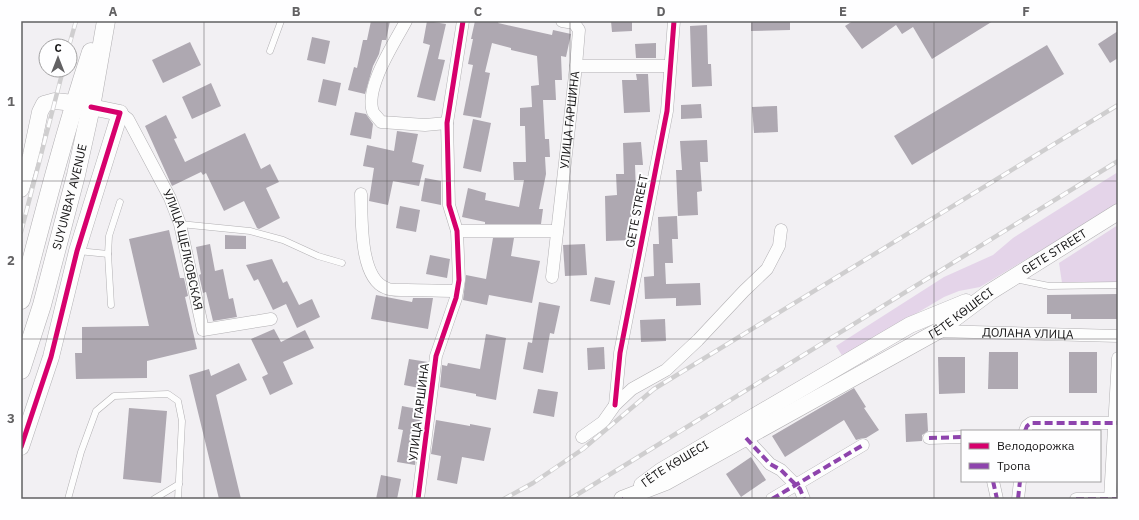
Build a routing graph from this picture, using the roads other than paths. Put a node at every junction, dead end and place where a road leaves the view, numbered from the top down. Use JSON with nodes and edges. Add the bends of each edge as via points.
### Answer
{"nodes":[{"id":1,"x":102,"y":21,"type":"edge"},
{"id":2,"x":106,"y":21,"type":"edge"},
{"id":3,"x":281,"y":21,"type":"edge"},
{"id":4,"x":406,"y":21,"type":"edge"},
{"id":5,"x":463,"y":21,"type":"edge"},
{"id":6,"x":562,"y":21,"type":"edge"},
{"id":7,"x":674,"y":21,"type":"edge"},
{"id":8,"x":270,"y":51,"type":"dead end"},
{"id":9,"x":576,"y":66,"type":"junction"},
{"id":10,"x":670,"y":66,"type":"junction"},
{"id":11,"x":82,"y":105,"type":"junction"},
{"id":12,"x":120,"y":113,"type":"junction"},
{"id":13,"x":447,"y":123,"type":"junction"},
{"id":14,"x":21,"y":189,"type":"edge"},
{"id":15,"x":361,"y":194,"type":"dead end"},
{"id":16,"x":120,"y":202,"type":"dead end"},
{"id":17,"x":1118,"y":212,"type":"edge"},
{"id":18,"x":180,"y":224,"type":"junction"},
{"id":19,"x":781,"y":230,"type":"dead end"},
{"id":20,"x":457,"y":231,"type":"junction"},
{"id":21,"x":557,"y":231,"type":"junction"},
{"id":22,"x":77,"y":251,"type":"junction"},
{"id":23,"x":108,"y":254,"type":"junction"},
{"id":24,"x":342,"y":263,"type":"dead end"},
{"id":25,"x":552,"y":277,"type":"dead end"},
{"id":26,"x":1012,"y":278,"type":"junction"},
{"id":27,"x":1118,"y":285,"type":"edge"},
{"id":28,"x":457,"y":291,"type":"junction"},
{"id":29,"x":990,"y":292,"type":"junction"},
{"id":30,"x":21,"y":300,"type":"edge"},
{"id":31,"x":111,"y":305,"type":"dead end"},
{"id":32,"x":271,"y":319,"type":"dead end"},
{"id":33,"x":938,"y":330,"type":"junction"},
{"id":34,"x":1118,"y":336,"type":"edge"},
{"id":35,"x":1118,"y":358,"type":"edge"},
{"id":36,"x":21,"y":370,"type":"edge"},
{"id":37,"x":615,"y":405,"type":"junction"},
{"id":38,"x":1116,"y":423,"type":"edge"},
{"id":39,"x":1025,"y":430,"type":"edge"},
{"id":40,"x":582,"y":437,"type":"dead end"},
{"id":41,"x":961,"y":437,"type":"edge"},
{"id":42,"x":746,"y":438,"type":"junction"},
{"id":43,"x":929,"y":438,"type":"dead end"},
{"id":44,"x":863,"y":446,"type":"dead end"},
{"id":45,"x":21,"y":448,"type":"edge"},
{"id":46,"x":993,"y":482,"type":"edge"},
{"id":47,"x":1020,"y":482,"type":"edge"},
{"id":48,"x":180,"y":484,"type":"junction"},
{"id":49,"x":796,"y":485,"type":"junction"},
{"id":50,"x":68,"y":499,"type":"edge"},
{"id":51,"x":154,"y":499,"type":"edge"},
{"id":52,"x":178,"y":499,"type":"edge"},
{"id":53,"x":418,"y":499,"type":"edge"},
{"id":54,"x":622,"y":499,"type":"edge"},
{"id":55,"x":772,"y":499,"type":"edge"},
{"id":56,"x":804,"y":499,"type":"edge"},
{"id":57,"x":997,"y":499,"type":"edge"},
{"id":58,"x":1018,"y":499,"type":"edge"},
{"id":59,"x":1076,"y":499,"type":"edge"},
{"id":60,"x":1110,"y":499,"type":"edge"},
{"id":61,"x":1118,"y":499,"type":"edge"}],
"edges":[{"from":1,"to":11,"type":"main road","name":"SUYUNBAY AVENUE"},
{"from":2,"to":11,"type":"main road","name":"SUYUNBAY AVENUE"},
{"from":3,"to":8,"type":"lane"},
{"from":4,"to":13,"type":"street","via":[[379,69],[371,100],[373,113],[381,122],[425,125]]},
{"from":5,"to":13,"type":"street","name":"УЛИЦА ГАРШИНА"},
{"from":6,"to":9,"type":"street","name":"УЛИЦА ГАРШИНА","via":[[574,23],[579,30]]},
{"from":7,"to":10,"type":"street","name":"GETE STREET"},
{"from":9,"to":10,"type":"street"},
{"from":9,"to":21,"type":"street","name":"УЛИЦА ГАРШИНА"},
{"from":10,"to":37,"type":"street","name":"GETE STREET","via":[[667,111],[620,353]]},
{"from":11,"to":12,"type":"main road"},
{"from":11,"to":14,"type":"main road","via":[[55,101],[44,104]]},
{"from":11,"to":30,"type":"main road","name":"SUYUNBAY AVENUE","via":[[55,169]]},
{"from":11,"to":36,"type":"main road","name":"SUYUNBAY AVENUE","via":[[76,175],[42,305]]},
{"from":12,"to":18,"type":"street","name":"УЛИЦА ЩЕЛКОВСКАЯ","via":[[128,119],[170,198]]},
{"from":12,"to":22,"type":"main road"},
{"from":13,"to":20,"type":"street","name":"УЛИЦА ГАРШИНА","via":[[449,205]]},
{"from":15,"to":28,"type":"street","via":[[363,240],[369,271],[376,282],[386,288],[397,290]]},
{"from":16,"to":23,"type":"lane","via":[[109,236]]},
{"from":17,"to":26,"type":"main road","name":"GETE STREET"},
{"from":18,"to":24,"type":"lane","via":[[250,231],[282,240],[318,256]]},
{"from":18,"to":32,"type":"street","name":"УЛИЦА ЩЕЛКОВСКАЯ","via":[[203,330]]},
{"from":19,"to":37,"type":"street","via":[[779,246],[767,269],[666,370],[632,389]]},
{"from":20,"to":21,"type":"street"},
{"from":20,"to":28,"type":"street","name":"УЛИЦА ГАРШИНА"},
{"from":21,"to":25,"type":"street","name":"УЛИЦА ГАРШИНА"},
{"from":22,"to":23,"type":"lane"},
{"from":22,"to":45,"type":"main road","via":[[51,357]]},
{"from":23,"to":31,"type":"lane"},
{"from":26,"to":27,"type":"lane","via":[[1049,286]]},
{"from":26,"to":29,"type":"main road","name":"GETE STREET"},
{"from":28,"to":53,"type":"street","name":"УЛИЦА ГАРШИНА","via":[[436,356]]},
{"from":29,"to":33,"type":"main road","name":"ГЁТЕ КӨШЕСІ"},
{"from":29,"to":54,"type":"main road","name":"ГЁТЕ КӨШЕСІ","via":[[910,325],[661,471]]},
{"from":33,"to":34,"type":"street","name":"ДОЛАНА УЛИЦА"},
{"from":33,"to":42,"type":"main road","name":"ГЁТЕ КӨШЕСІ"},
{"from":35,"to":38,"type":"street"},
{"from":37,"to":40,"type":"street","via":[[603,422]]},
{"from":38,"to":39,"type":"street","via":[[1031,423]]},
{"from":38,"to":60,"type":"street"},
{"from":41,"to":43,"type":"street"},
{"from":42,"to":49,"type":"street","via":[[770,464],[781,470]]},
{"from":42,"to":54,"type":"main road","name":"ГЁТЕ КӨШЕСІ","via":[[666,482]]},
{"from":44,"to":49,"type":"street"},
{"from":46,"to":57,"type":"street"},
{"from":47,"to":58,"type":"street"},
{"from":48,"to":50,"type":"lane","via":[[182,421],[178,400],[168,394],[114,396],[96,411]]},
{"from":48,"to":51,"type":"lane"},
{"from":48,"to":52,"type":"lane"},
{"from":49,"to":55,"type":"street"},
{"from":49,"to":56,"type":"street"},
{"from":59,"to":60,"type":"street"},
{"from":60,"to":61,"type":"street"}]}
